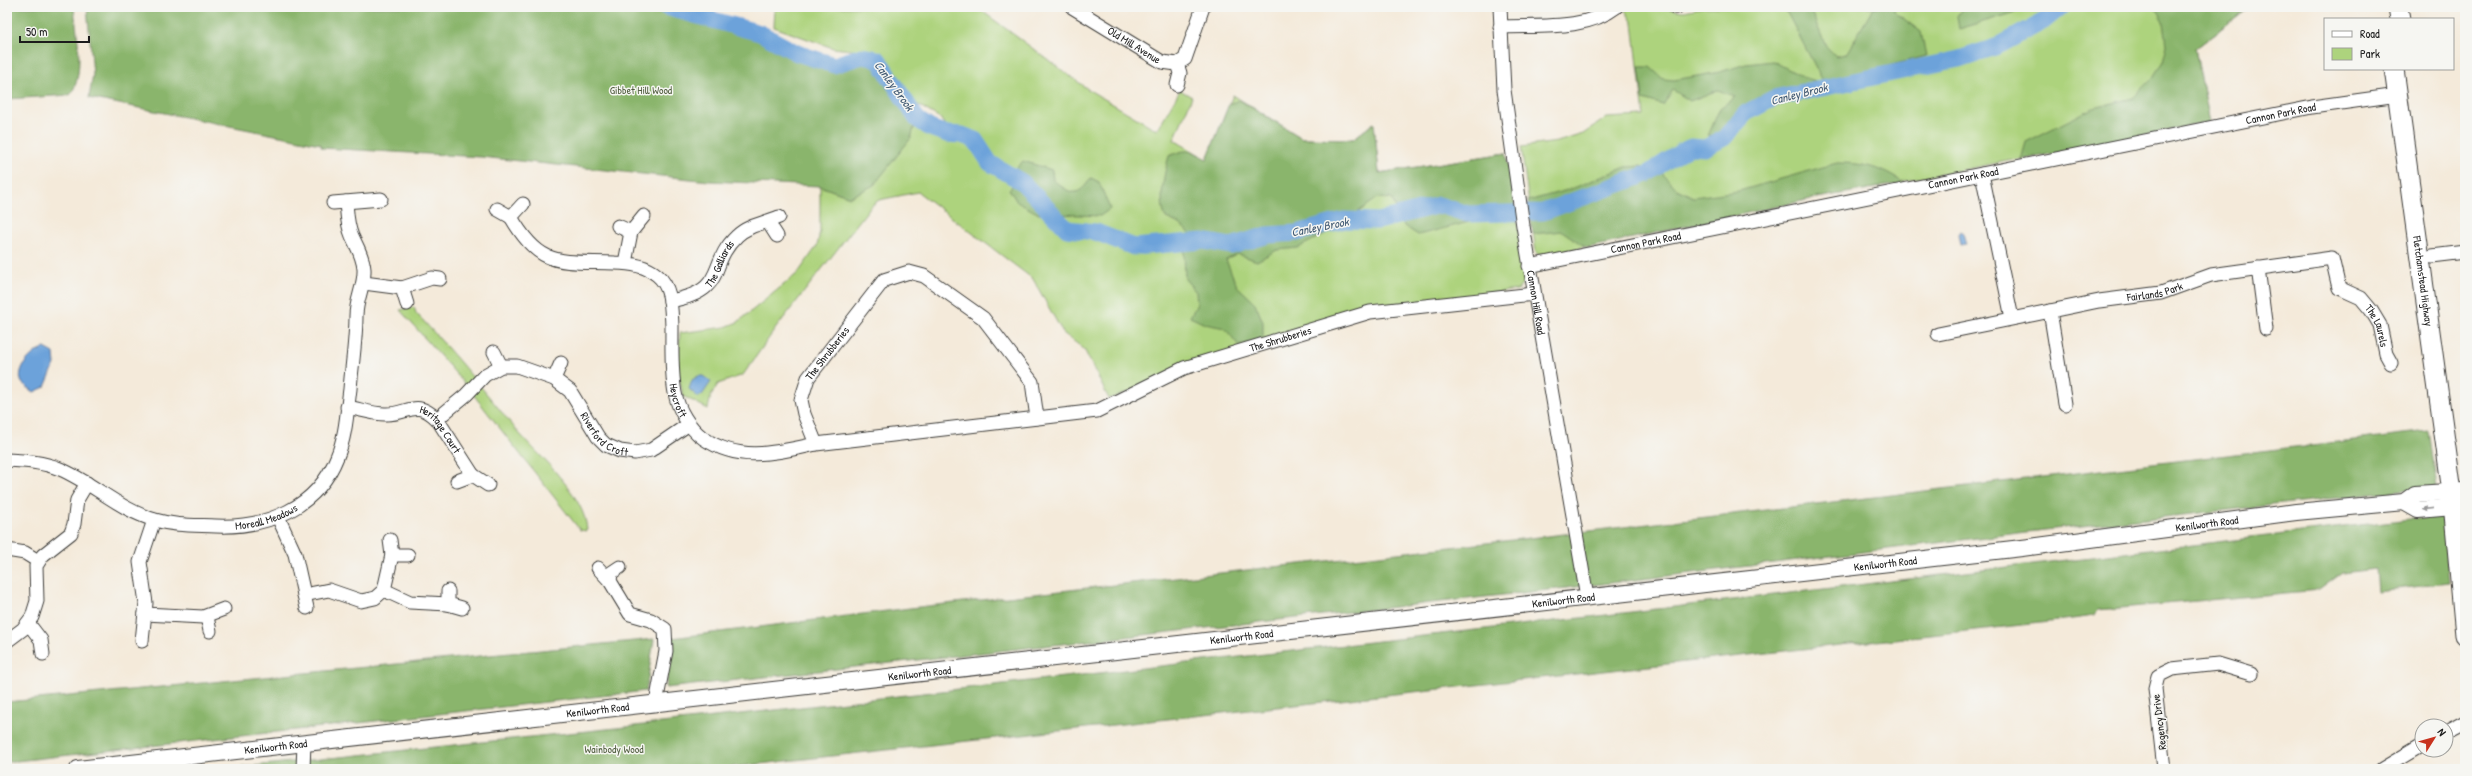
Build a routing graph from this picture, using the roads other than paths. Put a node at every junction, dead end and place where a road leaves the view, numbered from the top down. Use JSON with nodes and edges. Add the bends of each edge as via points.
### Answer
{"nodes":[{"id":1,"x":1072,"y":7,"type":"edge"},
{"id":2,"x":1203,"y":7,"type":"edge"},
{"id":3,"x":1500,"y":7,"type":"edge"},
{"id":4,"x":1616,"y":7,"type":"edge"},
{"id":5,"x":2386,"y":7,"type":"edge"},
{"id":6,"x":2398,"y":7,"type":"edge"},
{"id":7,"x":2388,"y":18,"type":"edge"},
{"id":8,"x":2400,"y":18,"type":"edge"},
{"id":9,"x":1500,"y":27,"type":"junction"},
{"id":10,"x":1177,"y":64,"type":"junction"},
{"id":11,"x":2394,"y":70,"type":"edge"},
{"id":12,"x":2406,"y":70,"type":"edge"},
{"id":13,"x":1177,"y":85,"type":"dead end"},
{"id":14,"x":2398,"y":95,"type":"junction"},
{"id":15,"x":1982,"y":174,"type":"junction"},
{"id":16,"x":382,"y":199,"type":"dead end"},
{"id":17,"x":523,"y":204,"type":"dead end"},
{"id":18,"x":497,"y":209,"type":"dead end"},
{"id":19,"x":510,"y":216,"type":"junction"},
{"id":20,"x":644,"y":216,"type":"dead end"},
{"id":21,"x":618,"y":226,"type":"dead end"},
{"id":22,"x":631,"y":232,"type":"junction"},
{"id":23,"x":776,"y":236,"type":"dead end"},
{"id":24,"x":2465,"y":252,"type":"edge"},
{"id":25,"x":2432,"y":256,"type":"junction"},
{"id":26,"x":2332,"y":258,"type":"joint"},
{"id":27,"x":625,"y":263,"type":"junction"},
{"id":28,"x":1529,"y":266,"type":"junction"},
{"id":29,"x":2258,"y":268,"type":"junction"},
{"id":30,"x":440,"y":278,"type":"dead end"},
{"id":31,"x":364,"y":283,"type":"junction"},
{"id":32,"x":402,"y":288,"type":"junction"},
{"id":33,"x":1534,"y":294,"type":"junction"},
{"id":34,"x":670,"y":302,"type":"junction"},
{"id":35,"x":407,"y":304,"type":"dead end"},
{"id":36,"x":2050,"y":311,"type":"junction"},
{"id":37,"x":2012,"y":318,"type":"junction"},
{"id":38,"x":2266,"y":329,"type":"dead end"},
{"id":39,"x":1938,"y":334,"type":"dead end"},
{"id":40,"x":494,"y":352,"type":"dead end"},
{"id":41,"x":561,"y":363,"type":"dead end"},
{"id":42,"x":2391,"y":363,"type":"dead end"},
{"id":43,"x":500,"y":366,"type":"junction"},
{"id":44,"x":554,"y":379,"type":"junction"},
{"id":45,"x":2065,"y":404,"type":"dead end"},
{"id":46,"x":347,"y":407,"type":"junction"},
{"id":47,"x":1037,"y":418,"type":"junction"},
{"id":48,"x":437,"y":419,"type":"junction"},
{"id":49,"x":689,"y":424,"type":"junction"},
{"id":50,"x":816,"y":444,"type":"junction"},
{"id":51,"x":7,"y":460,"type":"edge"},
{"id":52,"x":474,"y":475,"type":"junction"},
{"id":53,"x":457,"y":481,"type":"dead end"},
{"id":54,"x":87,"y":483,"type":"junction"},
{"id":55,"x":488,"y":485,"type":"dead end"},
{"id":56,"x":2461,"y":502,"type":"edge"},
{"id":57,"x":278,"y":517,"type":"junction"},
{"id":58,"x":154,"y":520,"type":"junction"},
{"id":59,"x":390,"y":540,"type":"dead end"},
{"id":60,"x":7,"y":550,"type":"edge"},
{"id":61,"x":408,"y":554,"type":"dead end"},
{"id":62,"x":392,"y":555,"type":"junction"},
{"id":63,"x":38,"y":561,"type":"junction"},
{"id":64,"x":620,"y":567,"type":"dead end"},
{"id":65,"x":598,"y":568,"type":"dead end"},
{"id":66,"x":610,"y":581,"type":"junction"},
{"id":67,"x":384,"y":590,"type":"junction"},
{"id":68,"x":1587,"y":597,"type":"junction"},
{"id":69,"x":462,"y":608,"type":"dead end"},
{"id":70,"x":224,"y":609,"type":"dead end"},
{"id":71,"x":146,"y":614,"type":"junction"},
{"id":72,"x":207,"y":617,"type":"junction"},
{"id":73,"x":28,"y":623,"type":"junction"},
{"id":74,"x":210,"y":631,"type":"dead end"},
{"id":75,"x":2465,"y":635,"type":"edge"},
{"id":76,"x":7,"y":641,"type":"edge"},
{"id":77,"x":142,"y":641,"type":"dead end"},
{"id":78,"x":43,"y":654,"type":"dead end"},
{"id":79,"x":2251,"y":674,"type":"dead end"},
{"id":80,"x":656,"y":703,"type":"junction"},
{"id":81,"x":2465,"y":722,"type":"edge"},
{"id":82,"x":2454,"y":728,"type":"edge"},
{"id":83,"x":304,"y":743,"type":"junction"},
{"id":84,"x":2414,"y":750,"type":"edge"},
{"id":85,"x":78,"y":769,"type":"edge"},
{"id":86,"x":303,"y":769,"type":"edge"},
{"id":87,"x":2164,"y":769,"type":"edge"},
{"id":88,"x":2382,"y":769,"type":"edge"}],
"edges":[{"from":1,"to":10,"type":"street","name":"Old Mill Avenue","via":[[1162,62]]},
{"from":2,"to":10,"type":"street","via":[[1185,59]]},
{"from":3,"to":9,"type":"street","name":"Cannon Hill Road"},
{"from":4,"to":9,"type":"street","via":[[1596,19],[1578,23]]},
{"from":5,"to":7,"type":"highway"},
{"from":6,"to":8,"type":"highway"},
{"from":9,"to":28,"type":"street","name":"Cannon Hill Road","via":[[1504,90]]},
{"from":10,"to":13,"type":"street","via":[[1180,72]]},
{"from":11,"to":14,"type":"highway","name":"Fletchamstead Highway"},
{"from":12,"to":25,"type":"highway","name":"Fletchamstead Highway"},
{"from":14,"to":15,"type":"street","name":"Cannon Park Road","via":[[2321,106]]},
{"from":14,"to":56,"type":"highway","name":"Fletchamstead Highway"},
{"from":15,"to":28,"type":"street","name":"Cannon Park Road"},
{"from":15,"to":37,"type":"street"},
{"from":16,"to":31,"type":"street","name":"Moreall Meadows","via":[[340,202],[363,262]]},
{"from":17,"to":19,"type":"street"},
{"from":18,"to":19,"type":"street","name":"Heycroft"},
{"from":19,"to":27,"type":"street","name":"Heycroft","via":[[528,244],[552,259]]},
{"from":20,"to":22,"type":"street"},
{"from":21,"to":22,"type":"street"},
{"from":22,"to":27,"type":"street"},
{"from":23,"to":34,"type":"street","name":"The Galliards","via":[[774,220],[748,228],[737,235],[723,256],[712,282],[688,298]]},
{"from":24,"to":25,"type":"street"},
{"from":25,"to":56,"type":"highway","name":"Fletchamstead Highway"},
{"from":26,"to":29,"type":"street","name":"Fairlands Park"},
{"from":26,"to":42,"type":"street","name":"The Laurels","via":[[2339,288],[2361,298],[2376,319]]},
{"from":27,"to":34,"type":"street","name":"Heycroft","via":[[658,276],[667,289]]},
{"from":28,"to":33,"type":"street","name":"Cannon Hill Road"},
{"from":29,"to":36,"type":"street","name":"Fairlands Park","via":[[2211,275],[2161,293],[2099,301]]},
{"from":29,"to":38,"type":"street"},
{"from":30,"to":32,"type":"street","via":[[432,278]]},
{"from":31,"to":32,"type":"street"},
{"from":31,"to":46,"type":"street","name":"Moreall Meadows","via":[[356,308],[356,332]]},
{"from":32,"to":35,"type":"street"},
{"from":33,"to":47,"type":"street","name":"The Shrubberies","via":[[1370,312],[1191,365],[1097,411]]},
{"from":33,"to":68,"type":"street","name":"Cannon Hill Road"},
{"from":34,"to":49,"type":"street","name":"Heycroft","via":[[675,393]]},
{"from":36,"to":37,"type":"street","name":"Fairlands Park"},
{"from":36,"to":45,"type":"street"},
{"from":37,"to":39,"type":"street","name":"Fairlands Park"},
{"from":40,"to":43,"type":"street"},
{"from":41,"to":44,"type":"street"},
{"from":43,"to":44,"type":"street","name":"Riverford Croft","via":[[517,366]]},
{"from":43,"to":48,"type":"street","via":[[485,375]]},
{"from":44,"to":49,"type":"street","name":"Riverford Croft","via":[[570,391],[598,437],[606,445],[620,451],[635,453],[651,450]]},
{"from":46,"to":48,"type":"street","name":"Heritage Court","via":[[386,414],[414,407],[430,412]]},
{"from":46,"to":57,"type":"street","name":"Moreall Meadows","via":[[342,442],[328,474],[303,503]]},
{"from":47,"to":50,"type":"street","name":"The Shrubberies"},
{"from":47,"to":50,"type":"street","name":"The Shrubberies","via":[[1032,382],[983,318],[924,276],[909,272],[884,280],[808,378],[801,400]]},
{"from":48,"to":52,"type":"street","name":"Heritage Court"},
{"from":49,"to":50,"type":"street","name":"Heycroft","via":[[700,436],[715,446],[725,451],[743,454],[776,452]]},
{"from":51,"to":54,"type":"street","name":"Moreall Meadows","via":[[48,465]]},
{"from":52,"to":53,"type":"street"},
{"from":52,"to":55,"type":"street","name":"Heritage Court"},
{"from":54,"to":58,"type":"street","name":"Moreall Meadows","via":[[114,501]]},
{"from":54,"to":63,"type":"street","via":[[77,500],[71,533]]},
{"from":56,"to":68,"type":"main road","name":"Kenilworth Road","via":[[2415,494],[2404,502],[2288,513],[2022,548]]},
{"from":56,"to":75,"type":"highway"},
{"from":57,"to":58,"type":"street","name":"Moreall Meadows","via":[[253,525],[231,527],[171,524]]},
{"from":57,"to":67,"type":"street","via":[[295,554],[306,602],[329,590],[366,602]]},
{"from":58,"to":71,"type":"street","via":[[140,562],[146,596]]},
{"from":59,"to":62,"type":"street"},
{"from":60,"to":63,"type":"street","via":[[25,553]]},
{"from":61,"to":62,"type":"street"},
{"from":62,"to":67,"type":"street"},
{"from":63,"to":73,"type":"street","via":[[35,573],[37,601]]},
{"from":64,"to":66,"type":"street","via":[[611,573]]},
{"from":65,"to":66,"type":"street"},
{"from":66,"to":80,"type":"street","via":[[630,614],[651,620],[665,629],[666,651]]},
{"from":67,"to":69,"type":"street","via":[[410,602],[448,598]]},
{"from":68,"to":80,"type":"main road","name":"Kenilworth Road"},
{"from":70,"to":72,"type":"street"},
{"from":71,"to":72,"type":"street"},
{"from":71,"to":77,"type":"street"},
{"from":72,"to":74,"type":"street"},
{"from":73,"to":76,"type":"street","via":[[16,636]]},
{"from":73,"to":78,"type":"street","via":[[41,640]]},
{"from":79,"to":87,"type":"street","name":"Regency Drive","via":[[2218,664],[2172,670],[2158,676],[2154,688]]},
{"from":80,"to":83,"type":"main road","name":"Kenilworth Road"},
{"from":81,"to":82,"type":"street"},
{"from":83,"to":85,"type":"main road","name":"Kenilworth Road"},
{"from":83,"to":86,"type":"street"},
{"from":84,"to":88,"type":"street"}]}
